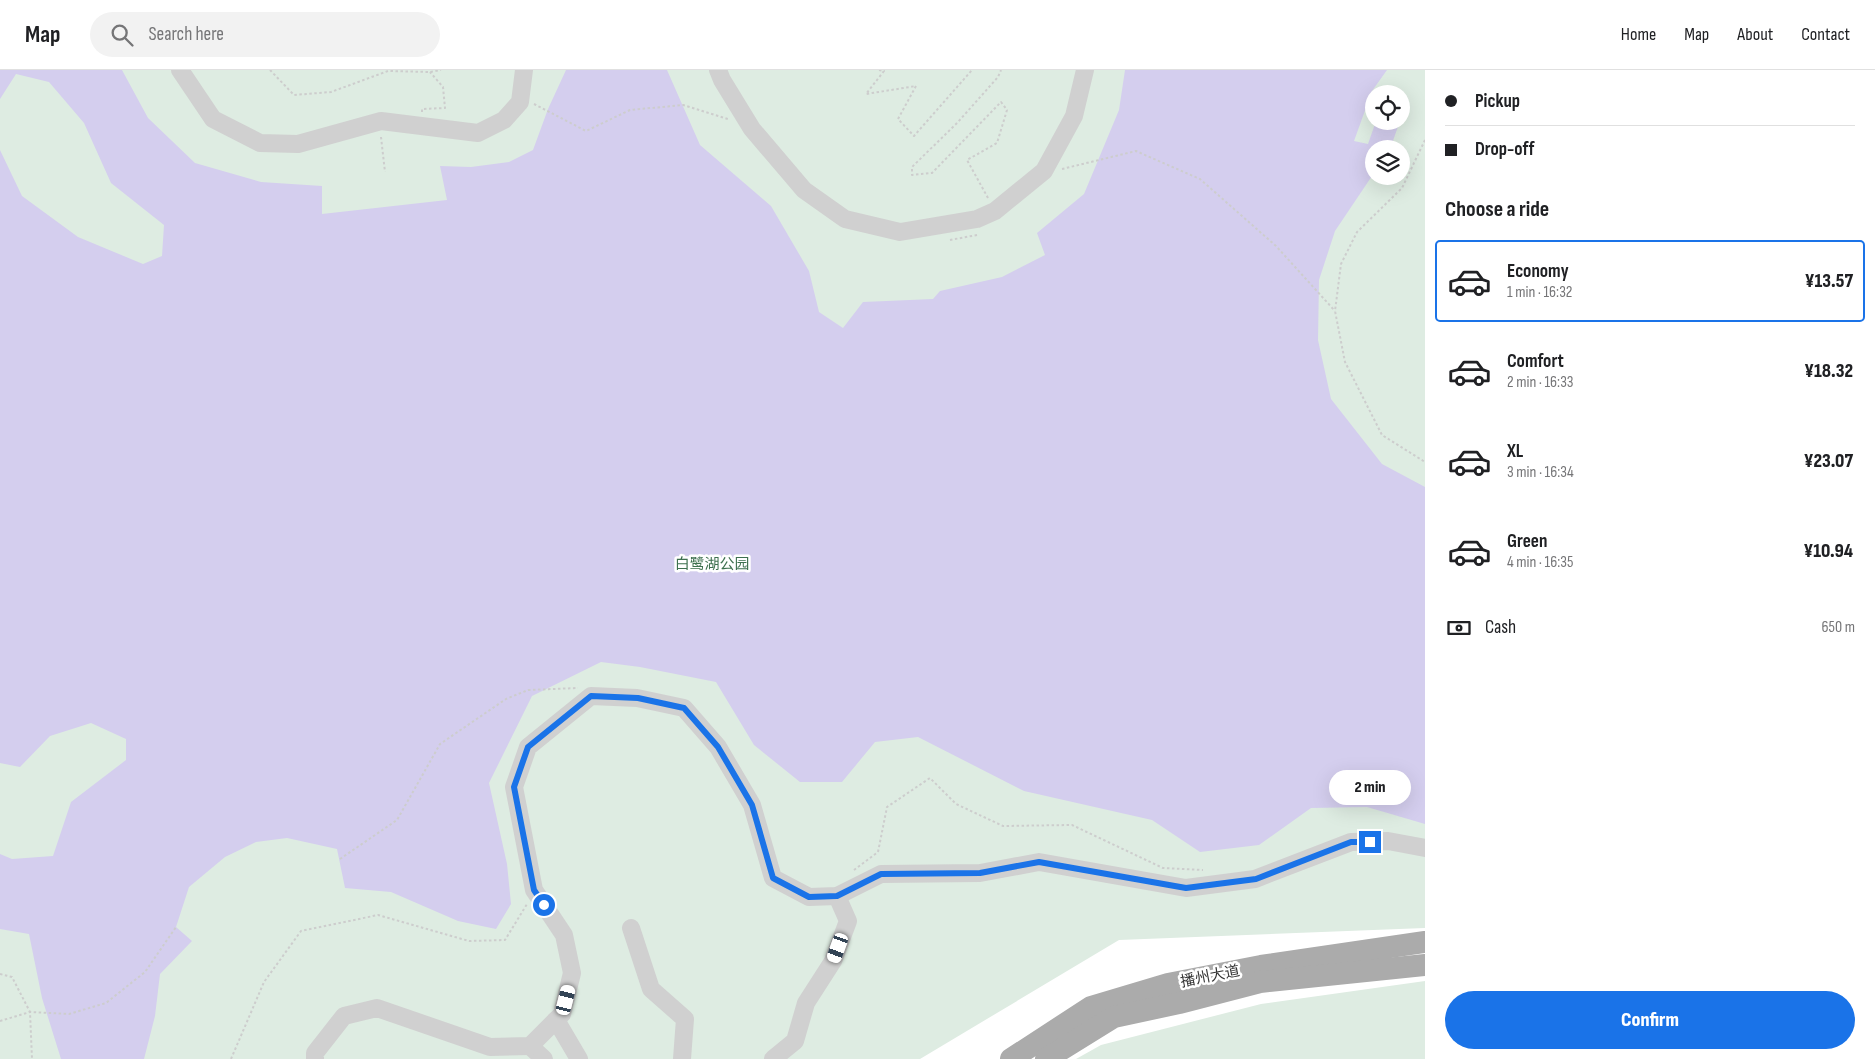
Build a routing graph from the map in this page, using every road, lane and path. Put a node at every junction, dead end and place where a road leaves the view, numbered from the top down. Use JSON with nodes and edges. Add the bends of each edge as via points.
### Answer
{"nodes":[{"id":1,"x":180,"y":70,"type":"edge"},
{"id":2,"x":270,"y":70,"type":"edge"},
{"id":3,"x":441,"y":70,"type":"edge"},
{"id":4,"x":524,"y":70,"type":"edge"},
{"id":5,"x":718,"y":70,"type":"edge"},
{"id":6,"x":879,"y":70,"type":"edge"},
{"id":7,"x":972,"y":70,"type":"edge"},
{"id":8,"x":1001,"y":70,"type":"edge"},
{"id":9,"x":1085,"y":70,"type":"edge"},
{"id":10,"x":430,"y":72,"type":"junction"},
{"id":11,"x":530,"y":103,"type":"dead end"},
{"id":12,"x":724,"y":111,"type":"dead end"},
{"id":13,"x":381,"y":121,"type":"junction"},
{"id":14,"x":421,"y":126,"type":"junction"},
{"id":15,"x":1425,"y":140,"type":"edge"},
{"id":16,"x":1065,"y":161,"type":"dead end"},
{"id":17,"x":385,"y":172,"type":"dead end"},
{"id":18,"x":995,"y":211,"type":"junction"},
{"id":19,"x":982,"y":231,"type":"dead end"},
{"id":20,"x":948,"y":240,"type":"dead end"},
{"id":21,"x":1335,"y":311,"type":"junction"},
{"id":22,"x":1425,"y":462,"type":"edge"},
{"id":23,"x":586,"y":687,"type":"dead end"},
{"id":24,"x":1425,"y":848,"type":"edge"},
{"id":25,"x":340,"y":859,"type":"dead end"},
{"id":26,"x":837,"y":896,"type":"junction"},
{"id":27,"x":176,"y":927,"type":"dead end"},
{"id":28,"x":631,"y":928,"type":"dead end"},
{"id":29,"x":1425,"y":942,"type":"edge"},
{"id":30,"x":1425,"y":965,"type":"edge"},
{"id":31,"x":0,"y":974,"type":"edge"},
{"id":32,"x":30,"y":1012,"type":"junction"},
{"id":33,"x":556,"y":1020,"type":"junction"},
{"id":34,"x":0,"y":1021,"type":"edge"},
{"id":35,"x":530,"y":1046,"type":"junction"},
{"id":36,"x":32,"y":1059,"type":"edge"},
{"id":37,"x":315,"y":1059,"type":"edge"},
{"id":38,"x":544,"y":1059,"type":"edge"},
{"id":39,"x":579,"y":1059,"type":"edge"},
{"id":40,"x":682,"y":1059,"type":"edge"},
{"id":41,"x":773,"y":1059,"type":"edge"},
{"id":42,"x":1011,"y":1059,"type":"edge"},
{"id":43,"x":1046,"y":1059,"type":"edge"}],
"edges":[{"from":1,"to":13,"type":"lane","via":[[213,119],[260,143],[298,144]]},
{"from":2,"to":10,"type":"path","via":[[294,94],[331,92],[388,71]]},
{"from":3,"to":10,"type":"path"},
{"from":4,"to":14,"type":"lane","via":[[520,102],[504,120],[478,133]]},
{"from":5,"to":18,"type":"lane","via":[[752,129],[798,184],[845,219],[900,232],[977,219]]},
{"from":6,"to":7,"type":"path","via":[[884,71],[866,94],[916,86],[898,119],[914,136]]},
{"from":8,"to":18,"type":"path","via":[[998,78],[958,122],[912,167],[912,175],[932,173],[1001,102],[1007,110],[998,143],[967,160]]},
{"from":9,"to":18,"type":"lane","via":[[1074,116],[1044,171]]},
{"from":10,"to":14,"type":"path","via":[[443,87],[445,108],[422,109]]},
{"from":11,"to":12,"type":"path","via":[[586,131],[630,110],[683,105],[728,119]]},
{"from":13,"to":14,"type":"lane"},
{"from":13,"to":17,"type":"path"},
{"from":15,"to":21,"type":"path","via":[[1402,188],[1356,232],[1341,264]]},
{"from":16,"to":21,"type":"path","via":[[1060,169],[1136,151],[1200,179],[1276,246]]},
{"from":19,"to":20,"type":"path","via":[[975,237]]},
{"from":21,"to":22,"type":"path","via":[[1345,362],[1382,435]]},
{"from":23,"to":25,"type":"path","via":[[528,690],[506,699],[440,744],[398,820]]},
{"from":24,"to":26,"type":"lane","via":[[1388,841],[1351,842],[1256,879],[1186,888],[1039,862],[980,873],[881,874]]},
{"from":26,"to":33,"type":"lane","via":[[809,897],[773,878],[752,805],[718,747],[684,708],[638,698],[591,696],[528,747],[514,787],[534,890],[564,934],[572,973],[562,1014]]},
{"from":26,"to":41,"type":"lane","via":[[848,921],[833,961],[806,1003],[795,1041]]},
{"from":27,"to":32,"type":"path","via":[[145,972],[106,1003],[69,1014]]},
{"from":28,"to":40,"type":"lane","via":[[651,989],[685,1019]]},
{"from":29,"to":42,"type":"main road","name":"播州大道","via":[[1261,966],[1168,984],[1091,1007]]},
{"from":30,"to":43,"type":"main road","name":"播州大道","via":[[1260,982],[1114,1017]]},
{"from":31,"to":32,"type":"path","via":[[12,977]]},
{"from":32,"to":34,"type":"path"},
{"from":32,"to":36,"type":"path"},
{"from":33,"to":35,"type":"lane"},
{"from":33,"to":39,"type":"lane"},
{"from":35,"to":37,"type":"lane","via":[[490,1047],[376,1008],[344,1016],[315,1053]]},
{"from":35,"to":38,"type":"lane"}]}
